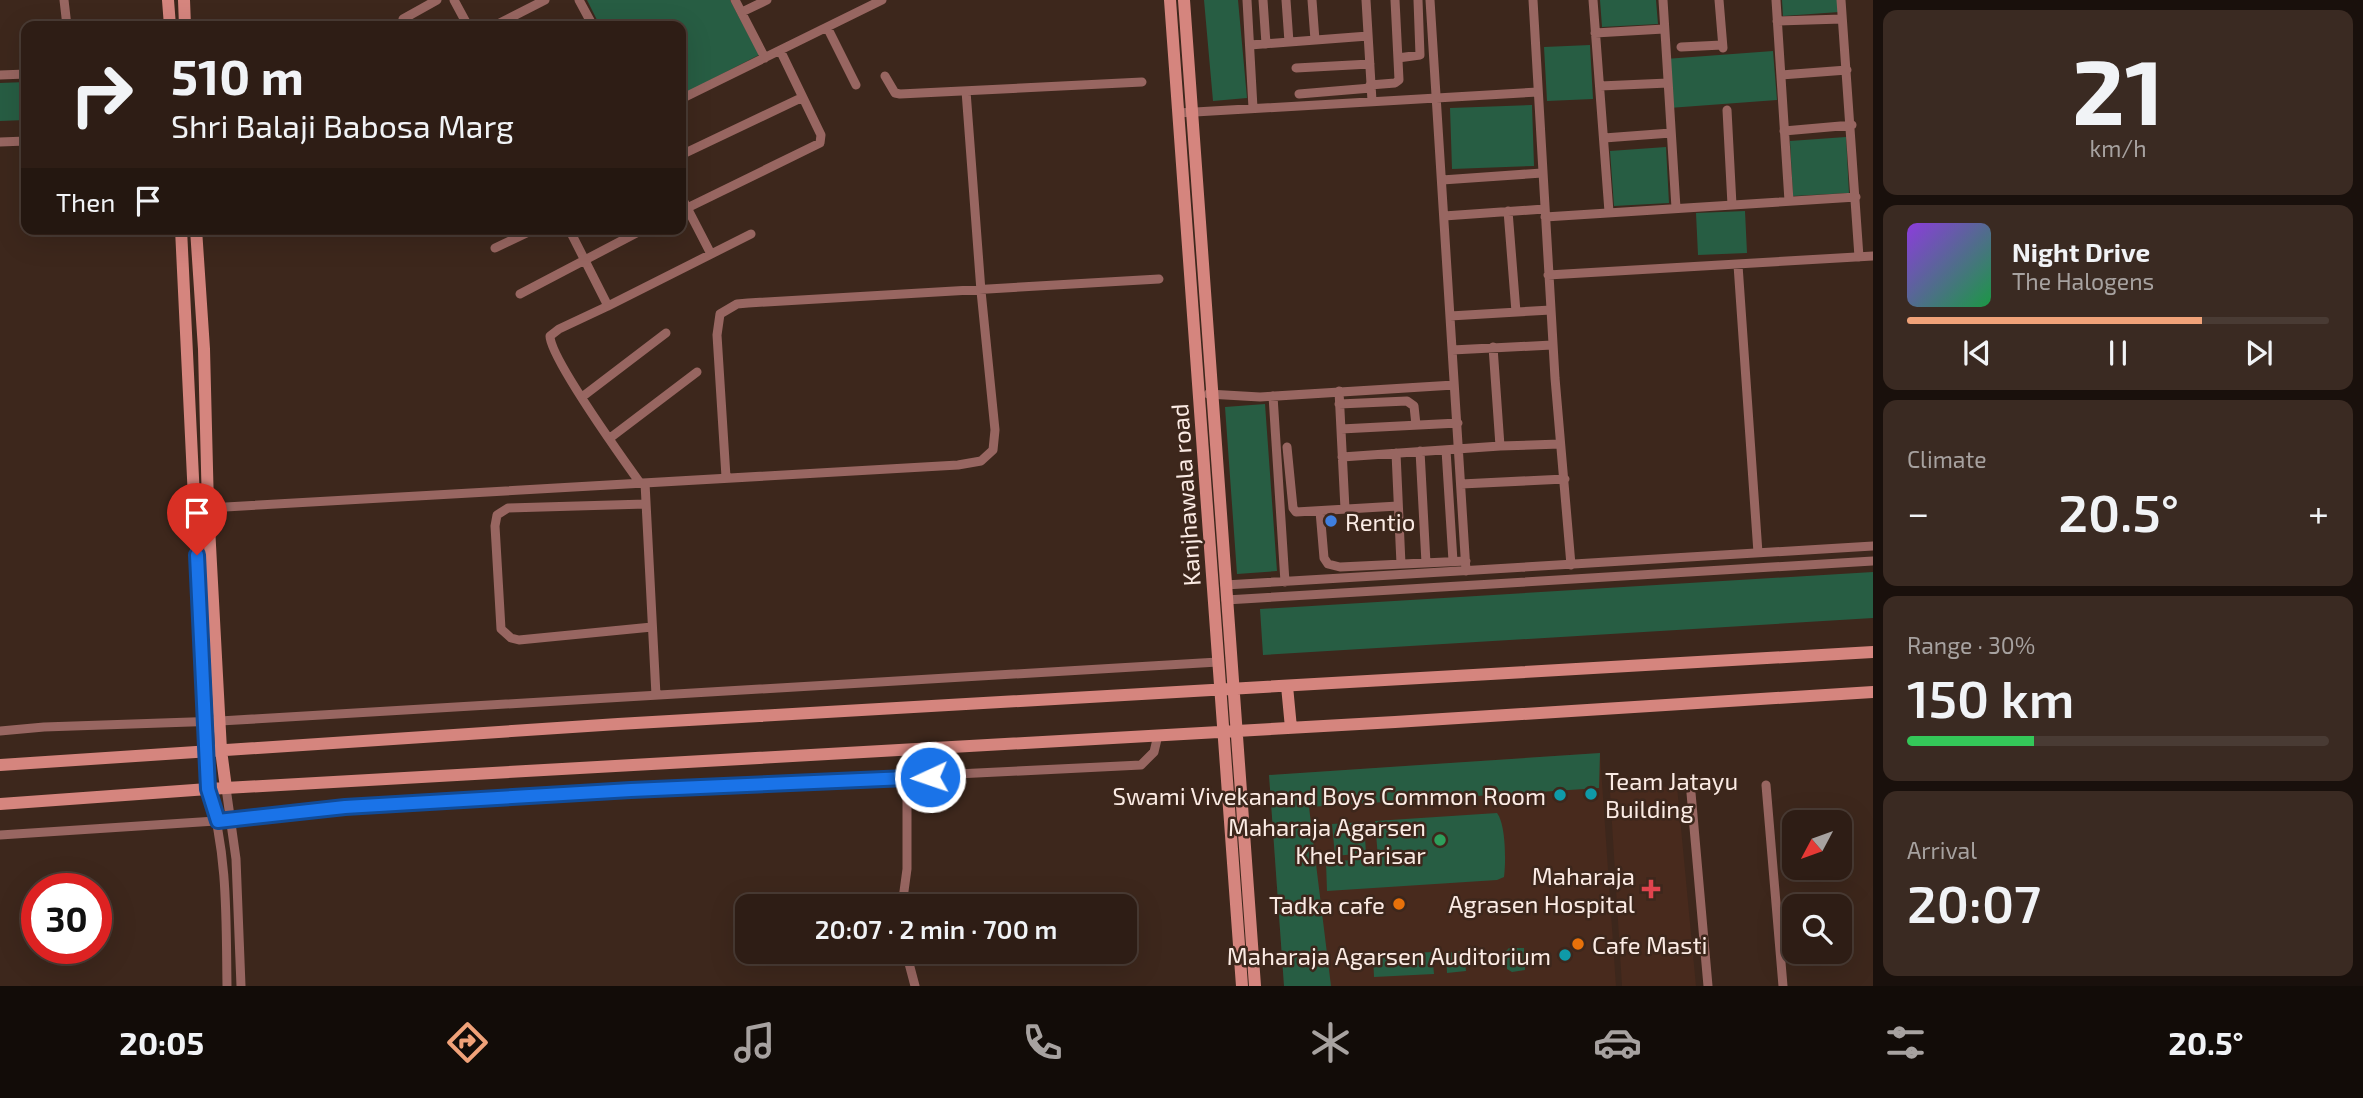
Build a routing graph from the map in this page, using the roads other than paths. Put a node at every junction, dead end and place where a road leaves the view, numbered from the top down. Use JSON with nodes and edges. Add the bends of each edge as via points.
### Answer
{"nodes":[{"id":1,"x":64,"y":0,"type":"edge"},
{"id":2,"x":168,"y":0,"type":"edge"},
{"id":3,"x":184,"y":0,"type":"edge"},
{"id":4,"x":437,"y":0,"type":"edge"},
{"id":5,"x":454,"y":0,"type":"edge"},
{"id":6,"x":545,"y":0,"type":"edge"},
{"id":7,"x":579,"y":0,"type":"edge"},
{"id":8,"x":735,"y":0,"type":"edge"},
{"id":9,"x":768,"y":0,"type":"edge"},
{"id":10,"x":882,"y":0,"type":"edge"},
{"id":11,"x":1170,"y":0,"type":"edge"},
{"id":12,"x":1184,"y":0,"type":"edge"},
{"id":13,"x":1247,"y":0,"type":"edge"},
{"id":14,"x":1263,"y":0,"type":"edge"},
{"id":15,"x":1286,"y":0,"type":"edge"},
{"id":16,"x":1312,"y":0,"type":"edge"},
{"id":17,"x":1366,"y":0,"type":"edge"},
{"id":18,"x":1395,"y":0,"type":"edge"},
{"id":19,"x":1418,"y":0,"type":"edge"},
{"id":20,"x":1430,"y":0,"type":"edge"},
{"id":21,"x":1533,"y":0,"type":"edge"},
{"id":22,"x":1593,"y":0,"type":"edge"},
{"id":23,"x":1663,"y":0,"type":"edge"},
{"id":24,"x":1719,"y":0,"type":"edge"},
{"id":25,"x":1776,"y":0,"type":"edge"},
{"id":26,"x":1842,"y":0,"type":"edge"},
{"id":27,"x":742,"y":12,"type":"junction"},
{"id":28,"x":403,"y":19,"type":"dead end"},
{"id":29,"x":1842,"y":19,"type":"junction"},
{"id":30,"x":66,"y":21,"type":"edge"},
{"id":31,"x":170,"y":21,"type":"edge"},
{"id":32,"x":185,"y":21,"type":"edge"},
{"id":33,"x":465,"y":21,"type":"edge"},
{"id":34,"x":504,"y":21,"type":"edge"},
{"id":35,"x":590,"y":21,"type":"edge"},
{"id":36,"x":1777,"y":21,"type":"junction"},
{"id":37,"x":827,"y":27,"type":"junction"},
{"id":38,"x":1664,"y":29,"type":"junction"},
{"id":39,"x":1595,"y":33,"type":"junction"},
{"id":40,"x":1368,"y":36,"type":"junction"},
{"id":41,"x":1315,"y":40,"type":"junction"},
{"id":42,"x":1289,"y":42,"type":"junction"},
{"id":43,"x":1266,"y":44,"type":"junction"},
{"id":44,"x":1250,"y":45,"type":"junction"},
{"id":45,"x":1681,"y":47,"type":"dead end"},
{"id":46,"x":780,"y":50,"type":"junction"},
{"id":47,"x":765,"y":58,"type":"junction"},
{"id":48,"x":1398,"y":58,"type":"junction"},
{"id":49,"x":1370,"y":64,"type":"junction"},
{"id":50,"x":1296,"y":68,"type":"dead end"},
{"id":51,"x":1847,"y":70,"type":"junction"},
{"id":52,"x":21,"y":74,"type":"edge"},
{"id":53,"x":0,"y":75,"type":"edge"},
{"id":54,"x":1781,"y":75,"type":"junction"},
{"id":55,"x":885,"y":76,"type":"dead end"},
{"id":56,"x":1142,"y":82,"type":"dead end"},
{"id":57,"x":1668,"y":83,"type":"junction"},
{"id":58,"x":856,"y":85,"type":"dead end"},
{"id":59,"x":1371,"y":86,"type":"junction"},
{"id":60,"x":1600,"y":86,"type":"junction"},
{"id":61,"x":966,"y":91,"type":"junction"},
{"id":62,"x":1538,"y":92,"type":"junction"},
{"id":63,"x":1299,"y":94,"type":"dead end"},
{"id":64,"x":686,"y":97,"type":"edge"},
{"id":65,"x":801,"y":98,"type":"junction"},
{"id":66,"x":1436,"y":98,"type":"junction"},
{"id":67,"x":1372,"y":102,"type":"junction"},
{"id":68,"x":1253,"y":108,"type":"junction"},
{"id":69,"x":1727,"y":110,"type":"dead end"},
{"id":70,"x":1192,"y":112,"type":"junction"},
{"id":71,"x":1178,"y":113,"type":"junction"},
{"id":72,"x":1852,"y":125,"type":"junction"},
{"id":73,"x":1784,"y":131,"type":"junction"},
{"id":74,"x":1671,"y":133,"type":"junction"},
{"id":75,"x":1604,"y":138,"type":"junction"},
{"id":76,"x":21,"y":141,"type":"edge"},
{"id":77,"x":0,"y":142,"type":"edge"},
{"id":78,"x":686,"y":153,"type":"edge"},
{"id":79,"x":1542,"y":173,"type":"junction"},
{"id":80,"x":1442,"y":180,"type":"junction"},
{"id":81,"x":1856,"y":197,"type":"junction"},
{"id":82,"x":1789,"y":201,"type":"junction"},
{"id":83,"x":1732,"y":205,"type":"junction"},
{"id":84,"x":1676,"y":208,"type":"junction"},
{"id":85,"x":686,"y":209,"type":"edge"},
{"id":86,"x":1507,"y":211,"type":"junction"},
{"id":87,"x":1609,"y":212,"type":"junction"},
{"id":88,"x":686,"y":213,"type":"edge"},
{"id":89,"x":1544,"y":213,"type":"junction"},
{"id":90,"x":1444,"y":216,"type":"junction"},
{"id":91,"x":751,"y":234,"type":"dead end"},
{"id":92,"x":181,"y":235,"type":"edge"},
{"id":93,"x":196,"y":235,"type":"edge"},
{"id":94,"x":522,"y":235,"type":"edge"},
{"id":95,"x":572,"y":235,"type":"edge"},
{"id":96,"x":632,"y":235,"type":"edge"},
{"id":97,"x":495,"y":248,"type":"dead end"},
{"id":98,"x":711,"y":254,"type":"junction"},
{"id":99,"x":1873,"y":256,"type":"edge"},
{"id":100,"x":1859,"y":257,"type":"junction"},
{"id":101,"x":584,"y":259,"type":"junction"},
{"id":102,"x":1738,"y":265,"type":"junction"},
{"id":103,"x":1548,"y":275,"type":"junction"},
{"id":104,"x":1159,"y":279,"type":"dead end"},
{"id":105,"x":981,"y":291,"type":"junction"},
{"id":106,"x":520,"y":294,"type":"dead end"},
{"id":107,"x":608,"y":306,"type":"junction"},
{"id":108,"x":1551,"y":310,"type":"junction"},
{"id":109,"x":1516,"y":312,"type":"junction"},
{"id":110,"x":1450,"y":316,"type":"junction"},
{"id":111,"x":666,"y":332,"type":"dead end"},
{"id":112,"x":1552,"y":345,"type":"junction"},
{"id":113,"x":1493,"y":347,"type":"junction"},
{"id":114,"x":1452,"y":350,"type":"junction"},
{"id":115,"x":697,"y":372,"type":"dead end"},
{"id":116,"x":1454,"y":385,"type":"junction"},
{"id":117,"x":1339,"y":391,"type":"junction"},
{"id":118,"x":1205,"y":394,"type":"junction"},
{"id":119,"x":1273,"y":396,"type":"junction"},
{"id":120,"x":582,"y":397,"type":"junction"},
{"id":121,"x":1339,"y":404,"type":"junction"},
{"id":122,"x":1458,"y":423,"type":"junction"},
{"id":123,"x":1416,"y":425,"type":"junction"},
{"id":124,"x":1341,"y":429,"type":"junction"},
{"id":125,"x":610,"y":438,"type":"junction"},
{"id":126,"x":1560,"y":444,"type":"junction"},
{"id":127,"x":1500,"y":446,"type":"junction"},
{"id":128,"x":1287,"y":447,"type":"dead end"},
{"id":129,"x":1459,"y":449,"type":"junction"},
{"id":130,"x":1446,"y":450,"type":"junction"},
{"id":131,"x":1420,"y":452,"type":"junction"},
{"id":132,"x":1396,"y":453,"type":"junction"},
{"id":133,"x":1342,"y":457,"type":"junction"},
{"id":134,"x":726,"y":477,"type":"junction"},
{"id":135,"x":1565,"y":479,"type":"junction"},
{"id":136,"x":643,"y":483,"type":"junction"},
{"id":137,"x":1461,"y":484,"type":"junction"},
{"id":138,"x":646,"y":504,"type":"junction"},
{"id":139,"x":1398,"y":506,"type":"junction"},
{"id":140,"x":208,"y":508,"type":"junction"},
{"id":141,"x":1345,"y":509,"type":"junction"},
{"id":142,"x":1320,"y":511,"type":"junction"},
{"id":143,"x":1873,"y":546,"type":"edge"},
{"id":144,"x":1758,"y":553,"type":"junction"},
{"id":145,"x":1453,"y":561,"type":"junction"},
{"id":146,"x":1873,"y":561,"type":"edge"},
{"id":147,"x":1426,"y":563,"type":"junction"},
{"id":148,"x":1401,"y":564,"type":"junction"},
{"id":149,"x":1571,"y":565,"type":"junction"},
{"id":150,"x":1466,"y":566,"type":"junction"},
{"id":151,"x":1284,"y":582,"type":"junction"},
{"id":152,"x":1225,"y":585,"type":"junction"},
{"id":153,"x":1226,"y":600,"type":"junction"},
{"id":154,"x":652,"y":627,"type":"junction"},
{"id":155,"x":1873,"y":652,"type":"edge"},
{"id":156,"x":1218,"y":662,"type":"junction"},
{"id":157,"x":1287,"y":686,"type":"junction"},
{"id":158,"x":1226,"y":688,"type":"junction"},
{"id":159,"x":1873,"y":692,"type":"edge"},
{"id":160,"x":656,"y":695,"type":"junction"},
{"id":161,"x":204,"y":721,"type":"junction"},
{"id":162,"x":220,"y":721,"type":"junction"},
{"id":163,"x":1291,"y":728,"type":"junction"},
{"id":164,"x":0,"y":731,"type":"edge"},
{"id":165,"x":1230,"y":731,"type":"junction"},
{"id":166,"x":1158,"y":736,"type":"junction"},
{"id":167,"x":205,"y":750,"type":"junction"},
{"id":168,"x":221,"y":750,"type":"junction"},
{"id":169,"x":0,"y":765,"type":"edge"},
{"id":170,"x":907,"y":778,"type":"junction"},
{"id":171,"x":1766,"y":785,"type":"dead end"},
{"id":172,"x":226,"y":788,"type":"junction"},
{"id":173,"x":208,"y":789,"type":"junction"},
{"id":174,"x":1691,"y":793,"type":"dead end"},
{"id":175,"x":0,"y":804,"type":"edge"},
{"id":176,"x":231,"y":820,"type":"junction"},
{"id":177,"x":218,"y":821,"type":"junction"},
{"id":178,"x":0,"y":835,"type":"edge"},
{"id":179,"x":904,"y":894,"type":"edge"},
{"id":180,"x":909,"y":964,"type":"edge"},
{"id":181,"x":227,"y":986,"type":"edge"},
{"id":182,"x":241,"y":986,"type":"edge"},
{"id":183,"x":915,"y":986,"type":"edge"},
{"id":184,"x":1242,"y":986,"type":"edge"},
{"id":185,"x":1255,"y":986,"type":"edge"},
{"id":186,"x":1708,"y":986,"type":"edge"},
{"id":187,"x":1783,"y":986,"type":"edge"}],
"edges":[{"from":1,"to":30,"type":"street"},
{"from":2,"to":31,"type":"street"},
{"from":3,"to":32,"type":"street"},
{"from":4,"to":28,"type":"street"},
{"from":5,"to":33,"type":"street"},
{"from":6,"to":34,"type":"street"},
{"from":7,"to":35,"type":"street"},
{"from":8,"to":27,"type":"street"},
{"from":9,"to":27,"type":"street"},
{"from":10,"to":37,"type":"street"},
{"from":11,"to":71,"type":"street","name":"Kanjhawala road"},
{"from":12,"to":70,"type":"street","name":"Kanjhawala road"},
{"from":13,"to":44,"type":"street"},
{"from":14,"to":43,"type":"street"},
{"from":15,"to":42,"type":"street"},
{"from":16,"to":41,"type":"street"},
{"from":17,"to":40,"type":"street"},
{"from":18,"to":48,"type":"street"},
{"from":19,"to":48,"type":"street","via":[[1420,55]]},
{"from":20,"to":66,"type":"street"},
{"from":21,"to":62,"type":"street"},
{"from":22,"to":39,"type":"street"},
{"from":23,"to":38,"type":"street"},
{"from":24,"to":45,"type":"street","via":[[1723,47]]},
{"from":25,"to":36,"type":"street"},
{"from":26,"to":29,"type":"street"},
{"from":27,"to":47,"type":"street"},
{"from":29,"to":36,"type":"street"},
{"from":29,"to":51,"type":"street"},
{"from":36,"to":54,"type":"street"},
{"from":37,"to":46,"type":"street"},
{"from":37,"to":58,"type":"street"},
{"from":38,"to":39,"type":"street"},
{"from":38,"to":57,"type":"street"},
{"from":39,"to":60,"type":"street"},
{"from":40,"to":41,"type":"street"},
{"from":40,"to":49,"type":"street"},
{"from":41,"to":42,"type":"street"},
{"from":42,"to":43,"type":"street"},
{"from":43,"to":44,"type":"street"},
{"from":44,"to":68,"type":"street"},
{"from":46,"to":47,"type":"street"},
{"from":46,"to":65,"type":"street"},
{"from":47,"to":64,"type":"street"},
{"from":48,"to":59,"type":"street","via":[[1397,82]]},
{"from":49,"to":50,"type":"street"},
{"from":49,"to":59,"type":"street"},
{"from":51,"to":54,"type":"street"},
{"from":51,"to":72,"type":"street"},
{"from":52,"to":53,"type":"street"},
{"from":54,"to":73,"type":"street"},
{"from":55,"to":61,"type":"street","via":[[898,94]]},
{"from":56,"to":61,"type":"street"},
{"from":57,"to":60,"type":"street"},
{"from":57,"to":74,"type":"street"},
{"from":59,"to":63,"type":"street"},
{"from":59,"to":67,"type":"street"},
{"from":60,"to":75,"type":"street"},
{"from":61,"to":105,"type":"street"},
{"from":62,"to":66,"type":"street"},
{"from":62,"to":79,"type":"street"},
{"from":65,"to":78,"type":"street"},
{"from":65,"to":85,"type":"street","via":[[821,135],[818,145]]},
{"from":66,"to":67,"type":"street"},
{"from":66,"to":80,"type":"street"},
{"from":67,"to":68,"type":"street"},
{"from":68,"to":70,"type":"street"},
{"from":69,"to":83,"type":"street"},
{"from":70,"to":71,"type":"street"},
{"from":70,"to":118,"type":"street","name":"Kanjhawala road"},
{"from":71,"to":118,"type":"street","name":"Kanjhawala road"},
{"from":72,"to":73,"type":"street"},
{"from":72,"to":81,"type":"street"},
{"from":73,"to":82,"type":"street"},
{"from":74,"to":75,"type":"street"},
{"from":74,"to":84,"type":"street"},
{"from":75,"to":87,"type":"street"},
{"from":76,"to":77,"type":"street"},
{"from":79,"to":80,"type":"street"},
{"from":79,"to":89,"type":"street"},
{"from":80,"to":90,"type":"street"},
{"from":81,"to":82,"type":"street"},
{"from":81,"to":100,"type":"street"},
{"from":82,"to":83,"type":"street"},
{"from":83,"to":84,"type":"street"},
{"from":84,"to":87,"type":"street"},
{"from":86,"to":89,"type":"street"},
{"from":86,"to":90,"type":"street"},
{"from":86,"to":109,"type":"street"},
{"from":87,"to":89,"type":"street"},
{"from":88,"to":98,"type":"street"},
{"from":89,"to":103,"type":"street"},
{"from":90,"to":110,"type":"street"},
{"from":91,"to":98,"type":"street"},
{"from":92,"to":161,"type":"street"},
{"from":93,"to":140,"type":"street"},
{"from":94,"to":97,"type":"street"},
{"from":95,"to":101,"type":"street"},
{"from":96,"to":101,"type":"street"},
{"from":98,"to":107,"type":"street"},
{"from":99,"to":100,"type":"street"},
{"from":100,"to":102,"type":"street"},
{"from":101,"to":106,"type":"street"},
{"from":101,"to":107,"type":"street"},
{"from":102,"to":103,"type":"street"},
{"from":102,"to":144,"type":"street"},
{"from":103,"to":108,"type":"street"},
{"from":104,"to":105,"type":"street"},
{"from":105,"to":134,"type":"street","via":[[737,304],[724,311],[718,319],[717,335]]},
{"from":105,"to":134,"type":"street","via":[[995,430],[993,450],[986,458],[958,465]]},
{"from":107,"to":120,"type":"street","via":[[550,336]]},
{"from":108,"to":109,"type":"street"},
{"from":108,"to":112,"type":"street"},
{"from":109,"to":110,"type":"street"},
{"from":110,"to":114,"type":"street"},
{"from":111,"to":120,"type":"street"},
{"from":112,"to":113,"type":"street"},
{"from":112,"to":126,"type":"street"},
{"from":113,"to":114,"type":"street"},
{"from":113,"to":127,"type":"street"},
{"from":114,"to":116,"type":"street"},
{"from":115,"to":125,"type":"street"},
{"from":116,"to":117,"type":"street"},
{"from":116,"to":122,"type":"street"},
{"from":117,"to":119,"type":"street"},
{"from":117,"to":121,"type":"street"},
{"from":118,"to":119,"type":"street"},
{"from":118,"to":152,"type":"street","name":"Kanjhawala road"},
{"from":118,"to":156,"type":"street","name":"Kanjhawala road"},
{"from":119,"to":151,"type":"street"},
{"from":120,"to":125,"type":"street"},
{"from":121,"to":123,"type":"street","via":[[1406,401],[1414,406]]},
{"from":121,"to":124,"type":"street"},
{"from":122,"to":123,"type":"street"},
{"from":122,"to":129,"type":"street"},
{"from":123,"to":124,"type":"street"},
{"from":124,"to":133,"type":"street"},
{"from":125,"to":136,"type":"street"},
{"from":126,"to":127,"type":"street"},
{"from":126,"to":135,"type":"street"},
{"from":127,"to":129,"type":"street"},
{"from":128,"to":142,"type":"street","via":[[1294,510]]},
{"from":129,"to":130,"type":"street"},
{"from":129,"to":137,"type":"street"},
{"from":130,"to":131,"type":"street"},
{"from":130,"to":145,"type":"street"},
{"from":131,"to":132,"type":"street"},
{"from":131,"to":147,"type":"street"},
{"from":132,"to":133,"type":"street"},
{"from":132,"to":139,"type":"street"},
{"from":133,"to":141,"type":"street"},
{"from":134,"to":136,"type":"street"},
{"from":135,"to":137,"type":"street"},
{"from":135,"to":149,"type":"street"},
{"from":136,"to":138,"type":"street"},
{"from":136,"to":140,"type":"street"},
{"from":137,"to":150,"type":"street"},
{"from":138,"to":154,"type":"street"},
{"from":138,"to":154,"type":"street","via":[[508,508],[496,514],[495,526],[501,629],[511,638]]},
{"from":139,"to":141,"type":"street"},
{"from":139,"to":148,"type":"street"},
{"from":140,"to":162,"type":"street"},
{"from":141,"to":142,"type":"street"},
{"from":142,"to":148,"type":"street","via":[[1328,564]]},
{"from":143,"to":144,"type":"street"},
{"from":144,"to":149,"type":"street"},
{"from":145,"to":147,"type":"street"},
{"from":145,"to":150,"type":"street"},
{"from":146,"to":153,"type":"street"},
{"from":147,"to":148,"type":"street"},
{"from":149,"to":150,"type":"street"},
{"from":150,"to":151,"type":"street"},
{"from":151,"to":152,"type":"street"},
{"from":152,"to":153,"type":"street","name":"Kanjhawala road"},
{"from":153,"to":158,"type":"street","name":"Kanjhawala road"},
{"from":154,"to":160,"type":"street"},
{"from":155,"to":157,"type":"street"},
{"from":156,"to":158,"type":"street","name":"Kanjhawala road"},
{"from":156,"to":160,"type":"street"},
{"from":157,"to":158,"type":"street"},
{"from":157,"to":163,"type":"street"},
{"from":158,"to":165,"type":"street","name":"Kanjhawala road"},
{"from":158,"to":168,"type":"street"},
{"from":159,"to":163,"type":"street"},
{"from":160,"to":162,"type":"street"},
{"from":161,"to":162,"type":"street"},
{"from":161,"to":164,"type":"street"},
{"from":161,"to":167,"type":"street"},
{"from":162,"to":168,"type":"street"},
{"from":163,"to":165,"type":"street"},
{"from":165,"to":166,"type":"street"},
{"from":165,"to":184,"type":"street","name":"Kanjhawala road"},
{"from":165,"to":185,"type":"street","name":"Kanjhawala road"},
{"from":166,"to":170,"type":"street","via":[[1154,752],[1141,765]]},
{"from":166,"to":172,"type":"street"},
{"from":167,"to":168,"type":"street"},
{"from":167,"to":169,"type":"street"},
{"from":167,"to":173,"type":"street"},
{"from":168,"to":172,"type":"street"},
{"from":170,"to":176,"type":"street","via":[[345,807]]},
{"from":170,"to":179,"type":"street"},
{"from":171,"to":187,"type":"street"},
{"from":172,"to":173,"type":"street"},
{"from":172,"to":176,"type":"street"},
{"from":173,"to":175,"type":"street"},
{"from":173,"to":177,"type":"street"},
{"from":174,"to":186,"type":"street"},
{"from":176,"to":177,"type":"street"},
{"from":176,"to":182,"type":"street"},
{"from":177,"to":178,"type":"street"},
{"from":177,"to":181,"type":"street"},
{"from":180,"to":183,"type":"street"}]}
